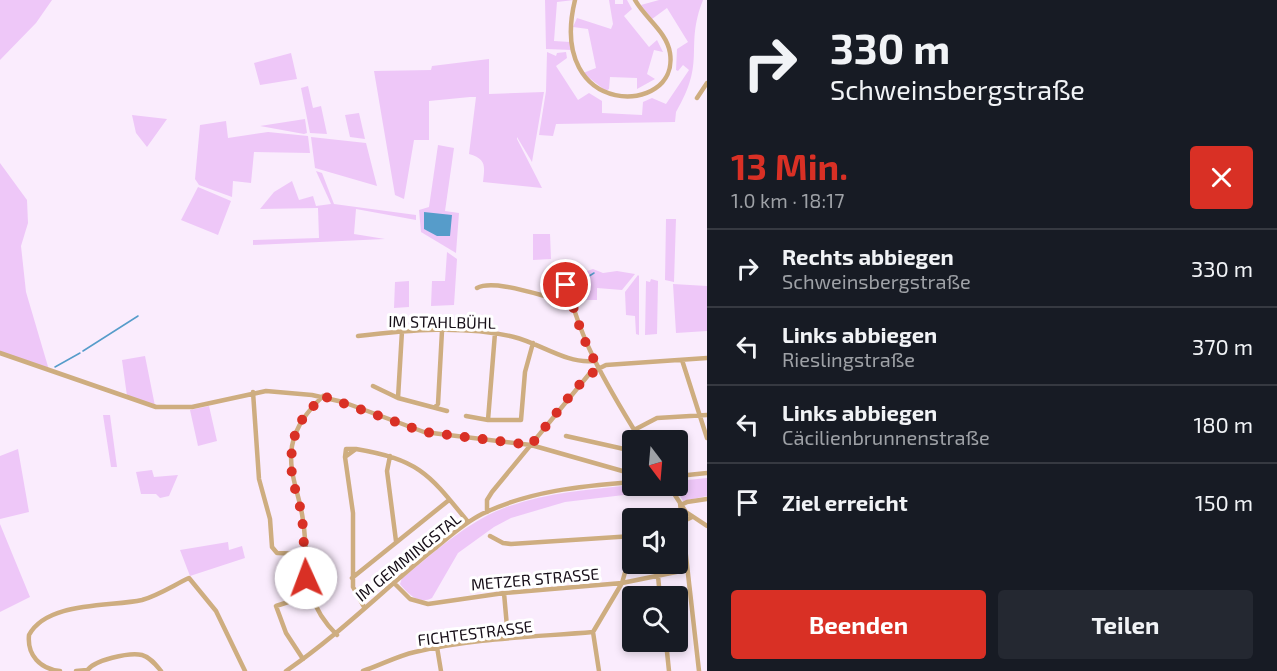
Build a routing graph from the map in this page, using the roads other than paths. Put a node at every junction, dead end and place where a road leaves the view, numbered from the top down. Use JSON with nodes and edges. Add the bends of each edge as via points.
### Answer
{"nodes":[{"id":1,"x":575,"y":0,"type":"edge"},
{"id":2,"x":635,"y":0,"type":"edge"},
{"id":3,"x":707,"y":83,"type":"edge"},
{"id":4,"x":697,"y":98,"type":"dead end"},
{"id":5,"x":564,"y":267,"type":"dead end"},
{"id":6,"x":477,"y":288,"type":"dead end"},
{"id":7,"x":570,"y":303,"type":"junction"},
{"id":8,"x":442,"y":331,"type":"junction"},
{"id":9,"x":402,"y":332,"type":"junction"},
{"id":10,"x":495,"y":333,"type":"junction"},
{"id":11,"x":358,"y":336,"type":"dead end"},
{"id":12,"x":533,"y":343,"type":"junction"},
{"id":13,"x":0,"y":353,"type":"edge"},
{"id":14,"x":707,"y":358,"type":"edge"},
{"id":15,"x":682,"y":360,"type":"junction"},
{"id":16,"x":593,"y":361,"type":"junction"},
{"id":17,"x":598,"y":368,"type":"junction"},
{"id":18,"x":373,"y":386,"type":"dead end"},
{"id":19,"x":253,"y":392,"type":"junction"},
{"id":20,"x":323,"y":396,"type":"junction"},
{"id":21,"x":398,"y":398,"type":"junction"},
{"id":22,"x":435,"y":407,"type":"junction"},
{"id":23,"x":447,"y":411,"type":"dead end"},
{"id":24,"x":699,"y":415,"type":"junction"},
{"id":25,"x":707,"y":415,"type":"edge"},
{"id":26,"x":466,"y":416,"type":"dead end"},
{"id":27,"x":488,"y":420,"type":"junction"},
{"id":28,"x":634,"y":430,"type":"joint"},
{"id":29,"x":566,"y":436,"type":"dead end"},
{"id":30,"x":707,"y":438,"type":"edge"},
{"id":31,"x":531,"y":445,"type":"junction"},
{"id":32,"x":622,"y":449,"type":"edge"},
{"id":33,"x":390,"y":456,"type":"junction"},
{"id":34,"x":622,"y":471,"type":"edge"},
{"id":35,"x":707,"y":473,"type":"edge"},
{"id":36,"x":688,"y":475,"type":"edge"},
{"id":37,"x":622,"y":483,"type":"edge"},
{"id":38,"x":676,"y":496,"type":"edge"},
{"id":39,"x":707,"y":499,"type":"edge"},
{"id":40,"x":449,"y":500,"type":"junction"},
{"id":41,"x":681,"y":504,"type":"junction"},
{"id":42,"x":681,"y":508,"type":"edge"},
{"id":43,"x":487,"y":512,"type":"junction"},
{"id":44,"x":692,"y":517,"type":"junction"},
{"id":45,"x":688,"y":519,"type":"edge"},
{"id":46,"x":468,"y":522,"type":"junction"},
{"id":47,"x":707,"y":526,"type":"edge"},
{"id":48,"x":490,"y":536,"type":"dead end"},
{"id":49,"x":622,"y":537,"type":"edge"},
{"id":50,"x":396,"y":541,"type":"junction"},
{"id":51,"x":305,"y":554,"type":"junction"},
{"id":52,"x":625,"y":574,"type":"edge"},
{"id":53,"x":667,"y":574,"type":"edge"},
{"id":54,"x":687,"y":574,"type":"edge"},
{"id":55,"x":658,"y":576,"type":"junction"},
{"id":56,"x":352,"y":578,"type":"junction"},
{"id":57,"x":393,"y":582,"type":"junction"},
{"id":58,"x":622,"y":583,"type":"junction"},
{"id":59,"x":659,"y":586,"type":"edge"},
{"id":60,"x":504,"y":593,"type":"junction"},
{"id":61,"x":310,"y":595,"type":"junction"},
{"id":62,"x":364,"y":607,"type":"junction"},
{"id":63,"x":593,"y":632,"type":"junction"},
{"id":64,"x":337,"y":634,"type":"junction"},
{"id":65,"x":508,"y":638,"type":"junction"},
{"id":66,"x":437,"y":647,"type":"junction"},
{"id":67,"x":667,"y":652,"type":"edge"},
{"id":68,"x":303,"y":659,"type":"junction"},
{"id":69,"x":707,"y":670,"type":"edge"},
{"id":70,"x":60,"y":671,"type":"edge"},
{"id":71,"x":76,"y":671,"type":"edge"},
{"id":72,"x":87,"y":671,"type":"edge"},
{"id":73,"x":161,"y":671,"type":"edge"},
{"id":74,"x":245,"y":671,"type":"edge"},
{"id":75,"x":286,"y":671,"type":"edge"},
{"id":76,"x":363,"y":671,"type":"edge"},
{"id":77,"x":441,"y":671,"type":"edge"},
{"id":78,"x":599,"y":671,"type":"edge"},
{"id":79,"x":669,"y":671,"type":"edge"},
{"id":80,"x":699,"y":671,"type":"edge"}],
"edges":[{"from":1,"to":2,"type":"street","via":[[571,27],[578,67],[594,88],[623,97],[657,86],[668,73],[670,61],[667,43]]},
{"from":3,"to":4,"type":"street"},
{"from":5,"to":7,"type":"street"},
{"from":6,"to":7,"type":"street","via":[[518,290]]},
{"from":7,"to":16,"type":"street"},
{"from":8,"to":9,"type":"street","name":"IM STAHLBÜHL"},
{"from":8,"to":10,"type":"street","name":"IM STAHLBÜHL"},
{"from":8,"to":22,"type":"street"},
{"from":9,"to":11,"type":"street","name":"IM STAHLBÜHL"},
{"from":9,"to":21,"type":"street"},
{"from":10,"to":12,"type":"street","name":"IM STAHLBÜHL"},
{"from":10,"to":27,"type":"street"},
{"from":12,"to":16,"type":"street","name":"IM STAHLBÜHL","via":[[581,361]]},
{"from":12,"to":27,"type":"street","via":[[525,372],[521,420]]},
{"from":13,"to":19,"type":"street","via":[[156,407],[192,407]]},
{"from":14,"to":15,"type":"street"},
{"from":15,"to":17,"type":"street"},
{"from":15,"to":24,"type":"street"},
{"from":16,"to":17,"type":"street"},
{"from":17,"to":28,"type":"street"},
{"from":17,"to":31,"type":"street","via":[[577,387]]},
{"from":18,"to":21,"type":"street"},
{"from":19,"to":20,"type":"street"},
{"from":19,"to":51,"type":"street","via":[[259,479],[270,519],[272,547],[278,553]]},
{"from":20,"to":31,"type":"street","via":[[424,432]]},
{"from":20,"to":51,"type":"street","via":[[296,429],[292,446],[291,468],[302,514]]},
{"from":21,"to":22,"type":"street"},
{"from":22,"to":23,"type":"street"},
{"from":24,"to":25,"type":"street"},
{"from":24,"to":28,"type":"street","via":[[654,419]]},
{"from":24,"to":30,"type":"street"},
{"from":26,"to":27,"type":"street"},
{"from":29,"to":32,"type":"street"},
{"from":31,"to":34,"type":"street"},
{"from":31,"to":43,"type":"street","via":[[489,496]]},
{"from":33,"to":40,"type":"street","via":[[425,472]]},
{"from":33,"to":50,"type":"street","via":[[387,471]]},
{"from":33,"to":56,"type":"street","via":[[346,448],[353,513]]},
{"from":35,"to":36,"type":"street"},
{"from":37,"to":43,"type":"street","name":"IM GEMMINGSTAL","via":[[551,492]]},
{"from":38,"to":41,"type":"street"},
{"from":39,"to":41,"type":"street"},
{"from":40,"to":46,"type":"street"},
{"from":40,"to":50,"type":"street"},
{"from":41,"to":42,"type":"street"},
{"from":41,"to":44,"type":"street"},
{"from":43,"to":46,"type":"street","name":"IM GEMMINGSTAL"},
{"from":44,"to":45,"type":"street"},
{"from":44,"to":47,"type":"street"},
{"from":46,"to":57,"type":"street","name":"IM GEMMINGSTAL"},
{"from":48,"to":49,"type":"street","via":[[511,544]]},
{"from":50,"to":56,"type":"street"},
{"from":51,"to":61,"type":"street"},
{"from":52,"to":58,"type":"street"},
{"from":53,"to":55,"type":"street","name":"METZER STRASSE"},
{"from":54,"to":80,"type":"street"},
{"from":55,"to":58,"type":"street","name":"METZER STRASSE"},
{"from":55,"to":59,"type":"street"},
{"from":56,"to":62,"type":"street"},
{"from":57,"to":60,"type":"street","name":"METZER STRASSE","via":[[420,604]]},
{"from":57,"to":62,"type":"street","name":"IM GEMMINGSTAL"},
{"from":58,"to":60,"type":"street","name":"METZER STRASSE"},
{"from":58,"to":63,"type":"street"},
{"from":60,"to":65,"type":"street"},
{"from":61,"to":64,"type":"street"},
{"from":61,"to":68,"type":"street","via":[[276,606],[286,633]]},
{"from":62,"to":64,"type":"street","name":"IM GEMMINGSTAL"},
{"from":63,"to":65,"type":"street","name":"FICHTESTRASSE"},
{"from":63,"to":78,"type":"street"},
{"from":64,"to":68,"type":"street","name":"IM GEMMINGSTAL"},
{"from":65,"to":66,"type":"street","name":"FICHTESTRASSE"},
{"from":66,"to":76,"type":"street","name":"FICHTESTRASSE"},
{"from":66,"to":77,"type":"street"},
{"from":67,"to":79,"type":"street"},
{"from":68,"to":75,"type":"street","name":"IM GEMMINGSTAL"},
{"from":69,"to":80,"type":"street"},
{"from":70,"to":74,"type":"street","via":[[47,669],[33,657],[29,635],[40,623],[73,608],[148,598],[189,578],[216,611]]},
{"from":71,"to":72,"type":"street"},
{"from":72,"to":73,"type":"street","via":[[97,662],[138,655],[149,658]]}]}
